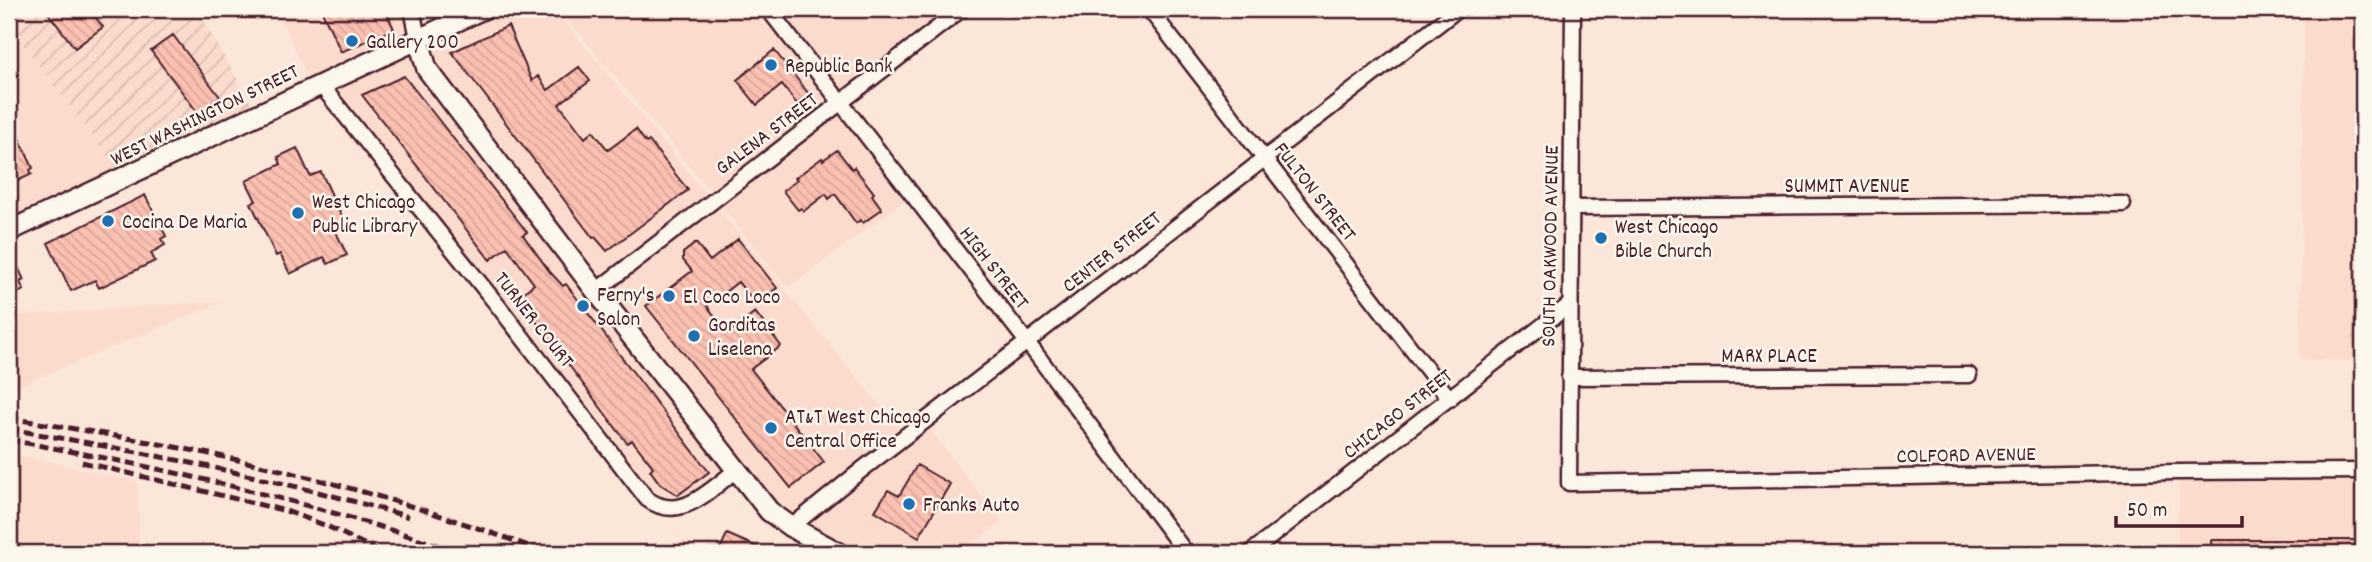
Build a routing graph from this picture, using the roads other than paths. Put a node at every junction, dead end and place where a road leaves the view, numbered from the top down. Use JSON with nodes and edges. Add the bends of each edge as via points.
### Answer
{"nodes":[{"id":1,"x":412,"y":9,"type":"edge"},
{"id":2,"x":483,"y":9,"type":"edge"},
{"id":3,"x":768,"y":9,"type":"edge"},
{"id":4,"x":961,"y":9,"type":"edge"},
{"id":5,"x":1149,"y":9,"type":"edge"},
{"id":6,"x":1458,"y":9,"type":"edge"},
{"id":7,"x":1573,"y":9,"type":"edge"},
{"id":8,"x":418,"y":38,"type":"junction"},
{"id":9,"x":320,"y":84,"type":"junction"},
{"id":10,"x":840,"y":104,"type":"junction"},
{"id":11,"x":1264,"y":158,"type":"junction"},
{"id":12,"x":2123,"y":204,"type":"dead end"},
{"id":13,"x":1570,"y":208,"type":"junction"},
{"id":14,"x":9,"y":231,"type":"edge"},
{"id":15,"x":596,"y":291,"type":"junction"},
{"id":16,"x":1569,"y":305,"type":"junction"},
{"id":17,"x":1027,"y":342,"type":"junction"},
{"id":18,"x":1969,"y":375,"type":"dead end"},
{"id":19,"x":1569,"y":377,"type":"junction"},
{"id":20,"x":1450,"y":399,"type":"junction"},
{"id":21,"x":738,"y":469,"type":"junction"},
{"id":22,"x":2363,"y":471,"type":"edge"},
{"id":23,"x":1569,"y":483,"type":"joint"},
{"id":24,"x":791,"y":527,"type":"junction"},
{"id":25,"x":839,"y":553,"type":"edge"},
{"id":26,"x":1186,"y":553,"type":"edge"},
{"id":27,"x":1250,"y":553,"type":"edge"}],
"edges":[{"from":1,"to":8,"type":"street"},
{"from":2,"to":8,"type":"street","name":"WEST WASHINGTON STREET"},
{"from":3,"to":10,"type":"street","name":"HIGH STREET"},
{"from":4,"to":10,"type":"street","name":"GALENA STREET"},
{"from":5,"to":11,"type":"street","name":"FULTON STREET"},
{"from":6,"to":11,"type":"street","name":"CENTER STREET"},
{"from":7,"to":13,"type":"street","name":"SOUTH OAKWOOD AVENUE"},
{"from":8,"to":9,"type":"street","name":"WEST WASHINGTON STREET"},
{"from":8,"to":15,"type":"street","via":[[427,69]]},
{"from":9,"to":14,"type":"street","name":"WEST WASHINGTON STREET"},
{"from":9,"to":21,"type":"street","name":"TURNER COURT","via":[[647,499],[658,507],[687,506]]},
{"from":10,"to":15,"type":"street","name":"GALENA STREET"},
{"from":10,"to":17,"type":"street","name":"HIGH STREET"},
{"from":11,"to":17,"type":"street","name":"CENTER STREET"},
{"from":11,"to":20,"type":"street","name":"FULTON STREET"},
{"from":12,"to":13,"type":"street","name":"SUMMIT AVENUE"},
{"from":13,"to":16,"type":"street","name":"SOUTH OAKWOOD AVENUE"},
{"from":15,"to":21,"type":"street"},
{"from":16,"to":19,"type":"street","name":"SOUTH OAKWOOD AVENUE"},
{"from":16,"to":20,"type":"street","name":"CHICAGO STREET"},
{"from":17,"to":24,"type":"street","name":"CENTER STREET"},
{"from":17,"to":26,"type":"street","name":"HIGH STREET"},
{"from":18,"to":19,"type":"street","name":"MARX PLACE"},
{"from":19,"to":23,"type":"street","name":"SOUTH OAKWOOD AVENUE"},
{"from":20,"to":27,"type":"street","name":"CHICAGO STREET"},
{"from":21,"to":24,"type":"street","via":[[769,511]]},
{"from":22,"to":23,"type":"street","name":"COLFORD AVENUE"},
{"from":24,"to":25,"type":"street"}]}
